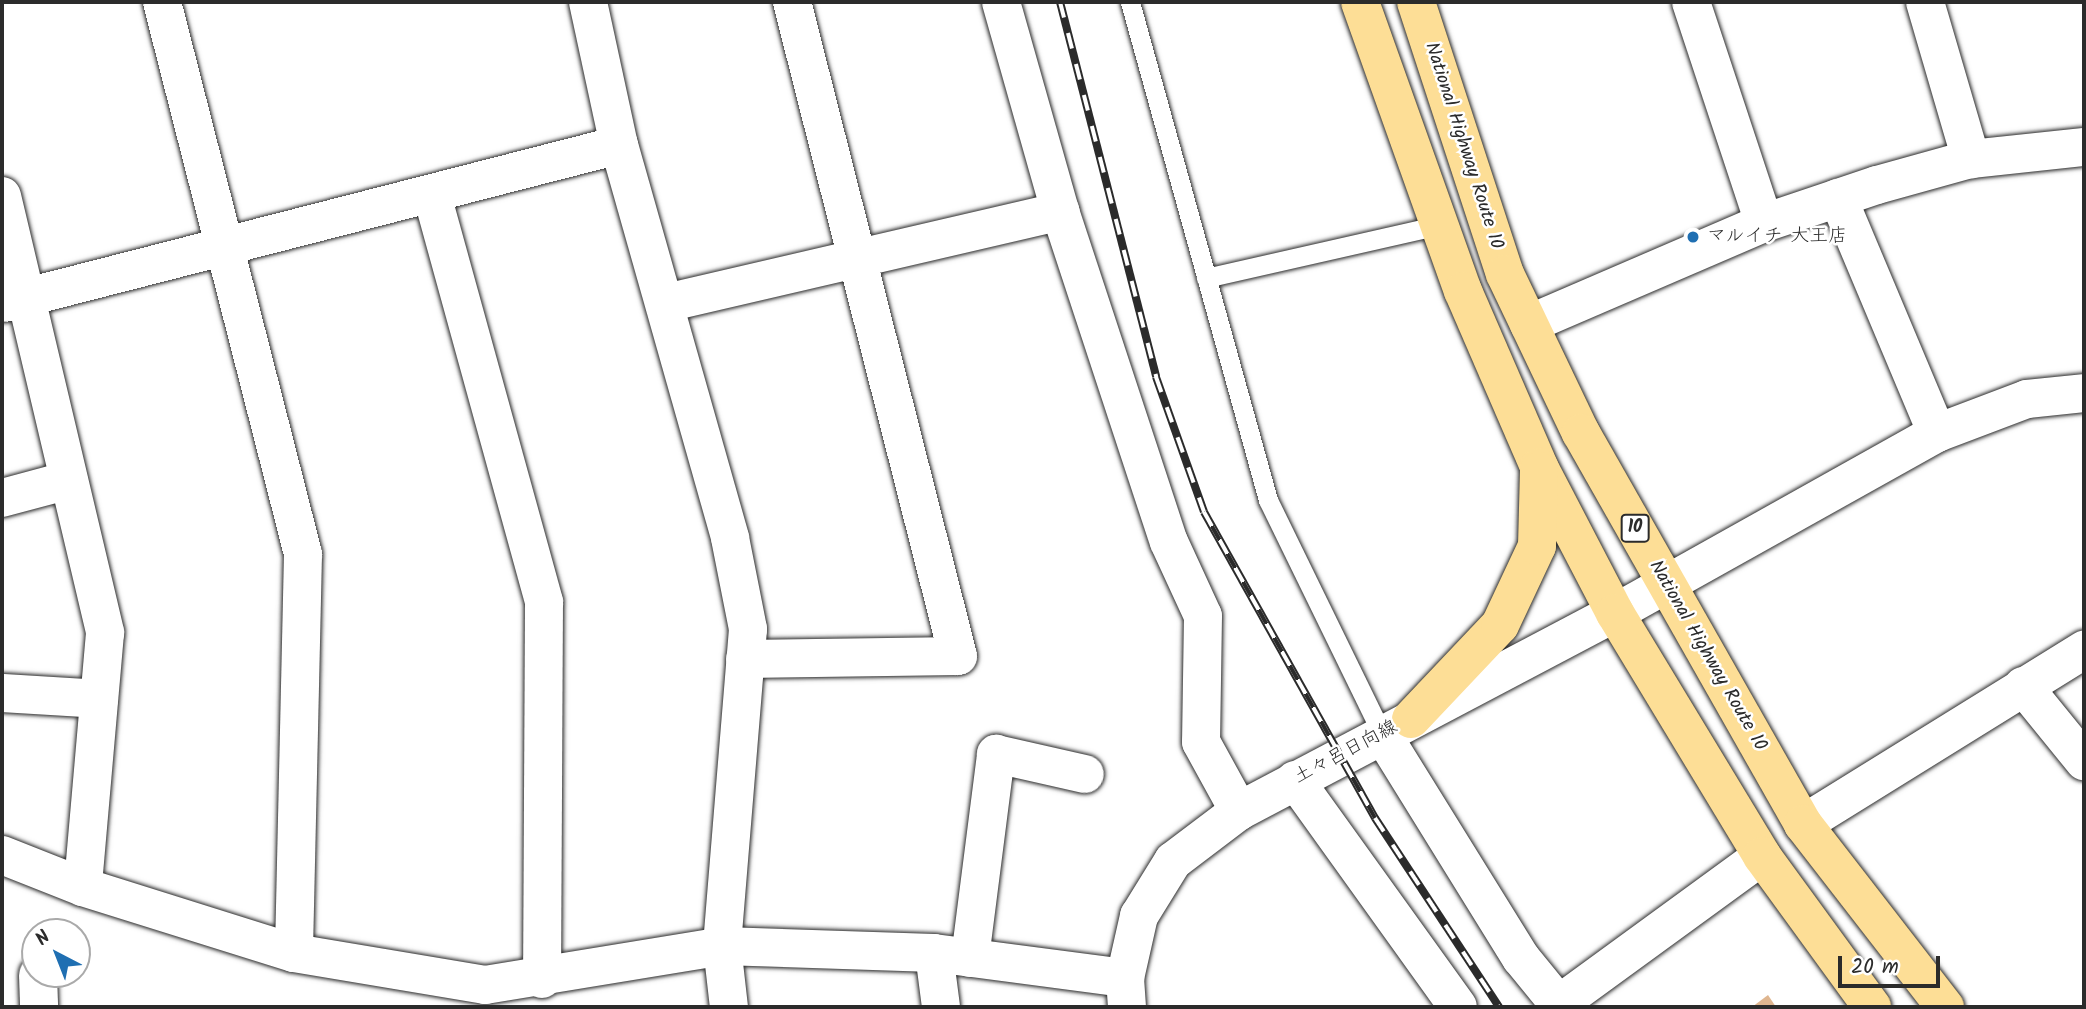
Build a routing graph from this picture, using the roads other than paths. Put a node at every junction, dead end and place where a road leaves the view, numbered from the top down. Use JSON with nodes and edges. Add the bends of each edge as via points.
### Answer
{"nodes":[{"id":1,"x":162,"y":2,"type":"edge"},
{"id":2,"x":588,"y":2,"type":"edge"},
{"id":3,"x":792,"y":2,"type":"edge"},
{"id":4,"x":1001,"y":2,"type":"edge"},
{"id":5,"x":1130,"y":2,"type":"edge"},
{"id":6,"x":1360,"y":2,"type":"edge"},
{"id":7,"x":1416,"y":2,"type":"edge"},
{"id":8,"x":1691,"y":2,"type":"edge"},
{"id":9,"x":1925,"y":2,"type":"edge"},
{"id":10,"x":619,"y":145,"type":"junction"},
{"id":11,"x":2084,"y":147,"type":"edge"},
{"id":12,"x":1971,"y":159,"type":"junction"},
{"id":13,"x":432,"y":195,"type":"junction"},
{"id":14,"x":2,"y":196,"type":"edge"},
{"id":15,"x":1838,"y":198,"type":"junction"},
{"id":16,"x":1060,"y":211,"type":"junction"},
{"id":17,"x":1764,"y":223,"type":"junction"},
{"id":18,"x":1439,"y":225,"type":"junction"},
{"id":19,"x":224,"y":250,"type":"junction"},
{"id":20,"x":859,"y":260,"type":"junction"},
{"id":21,"x":1206,"y":278,"type":"junction"},
{"id":22,"x":15,"y":301,"type":"edge"},
{"id":23,"x":666,"y":303,"type":"junction"},
{"id":24,"x":1529,"y":324,"type":"junction"},
{"id":25,"x":2084,"y":393,"type":"edge"},
{"id":26,"x":1937,"y":433,"type":"junction"},
{"id":27,"x":1539,"y":467,"type":"junction"},
{"id":28,"x":69,"y":480,"type":"junction"},
{"id":29,"x":2,"y":498,"type":"edge"},
{"id":30,"x":1664,"y":581,"type":"junction"},
{"id":31,"x":1615,"y":613,"type":"junction"},
{"id":32,"x":2084,"y":650,"type":"edge"},
{"id":33,"x":745,"y":659,"type":"junction"},
{"id":34,"x":2022,"y":686,"type":"junction"},
{"id":35,"x":2,"y":693,"type":"edge"},
{"id":36,"x":99,"y":699,"type":"junction"},
{"id":37,"x":1397,"y":727,"type":"junction"},
{"id":38,"x":2084,"y":761,"type":"edge"},
{"id":39,"x":1085,"y":774,"type":"dead end"},
{"id":40,"x":1295,"y":780,"type":"junction"},
{"id":41,"x":1239,"y":811,"type":"junction"},
{"id":42,"x":1803,"y":824,"type":"junction"},
{"id":43,"x":2,"y":855,"type":"edge"},
{"id":44,"x":1762,"y":856,"type":"junction"},
{"id":45,"x":83,"y":887,"type":"junction"},
{"id":46,"x":722,"y":946,"type":"junction"},
{"id":47,"x":295,"y":953,"type":"junction"},
{"id":48,"x":952,"y":956,"type":"junction"},
{"id":49,"x":542,"y":979,"type":"junction"},
{"id":50,"x":1126,"y":993,"type":"edge"},
{"id":51,"x":485,"y":996,"type":"edge"},
{"id":52,"x":1450,"y":1004,"type":"edge"},
{"id":53,"x":1560,"y":1006,"type":"edge"},
{"id":54,"x":729,"y":1007,"type":"edge"},
{"id":55,"x":941,"y":1007,"type":"edge"},
{"id":56,"x":1872,"y":1007,"type":"edge"},
{"id":57,"x":1945,"y":1007,"type":"edge"}],
"edges":[{"from":1,"to":19,"type":"street"},
{"from":2,"to":10,"type":"street"},
{"from":3,"to":20,"type":"street"},
{"from":4,"to":16,"type":"street"},
{"from":5,"to":21,"type":"lane"},
{"from":6,"to":18,"type":"highway"},
{"from":7,"to":24,"type":"highway","name":"National Highway Route 10","number":"10","via":[[1505,274]]},
{"from":8,"to":17,"type":"street"},
{"from":9,"to":12,"type":"street"},
{"from":10,"to":13,"type":"street"},
{"from":10,"to":23,"type":"street"},
{"from":11,"to":12,"type":"street"},
{"from":12,"to":15,"type":"street"},
{"from":13,"to":19,"type":"street"},
{"from":13,"to":49,"type":"street","via":[[544,602]]},
{"from":14,"to":22,"type":"street"},
{"from":15,"to":17,"type":"street"},
{"from":15,"to":26,"type":"street"},
{"from":16,"to":20,"type":"street"},
{"from":16,"to":41,"type":"street","via":[[1169,542],[1203,615],[1201,742]]},
{"from":17,"to":24,"type":"street"},
{"from":18,"to":21,"type":"lane"},
{"from":18,"to":27,"type":"highway"},
{"from":19,"to":22,"type":"street"},
{"from":19,"to":47,"type":"street","via":[[303,554]]},
{"from":20,"to":23,"type":"street"},
{"from":20,"to":33,"type":"street","via":[[958,656]]},
{"from":21,"to":37,"type":"lane","via":[[1268,500]]},
{"from":22,"to":28,"type":"street"},
{"from":23,"to":33,"type":"street","via":[[730,538],[747,629]]},
{"from":24,"to":30,"type":"highway","name":"National Highway Route 10","number":"10"},
{"from":25,"to":26,"type":"street","name":"土々呂日向線","via":[[2027,399]]},
{"from":26,"to":30,"type":"street","name":"土々呂日向線"},
{"from":27,"to":31,"type":"highway"},
{"from":27,"to":37,"type":"highway","via":[[1537,546],[1500,625]]},
{"from":28,"to":29,"type":"street"},
{"from":28,"to":36,"type":"street","via":[[104,633]]},
{"from":30,"to":31,"type":"street","name":"土々呂日向線"},
{"from":30,"to":42,"type":"highway","name":"National Highway Route 10","number":"10"},
{"from":31,"to":37,"type":"street","name":"土々呂日向線"},
{"from":31,"to":44,"type":"highway"},
{"from":32,"to":34,"type":"street"},
{"from":33,"to":46,"type":"street"},
{"from":34,"to":38,"type":"street"},
{"from":34,"to":42,"type":"street"},
{"from":35,"to":36,"type":"street"},
{"from":36,"to":45,"type":"street"},
{"from":37,"to":40,"type":"street","name":"土々呂日向線"},
{"from":37,"to":53,"type":"street","via":[[1493,914]]},
{"from":39,"to":48,"type":"street","via":[[996,754]]},
{"from":40,"to":41,"type":"street","name":"土々呂日向線"},
{"from":40,"to":52,"type":"street"},
{"from":41,"to":50,"type":"street","name":"土々呂日向線","via":[[1173,860],[1139,916]]},
{"from":42,"to":57,"type":"highway","name":"National Highway Route 10","number":"10"},
{"from":43,"to":45,"type":"street"},
{"from":44,"to":53,"type":"street"},
{"from":44,"to":56,"type":"highway"},
{"from":45,"to":47,"type":"street"},
{"from":46,"to":48,"type":"street"},
{"from":46,"to":49,"type":"street"},
{"from":46,"to":54,"type":"street"},
{"from":47,"to":51,"type":"street"},
{"from":48,"to":50,"type":"street"},
{"from":48,"to":55,"type":"street"},
{"from":49,"to":51,"type":"street"}]}
